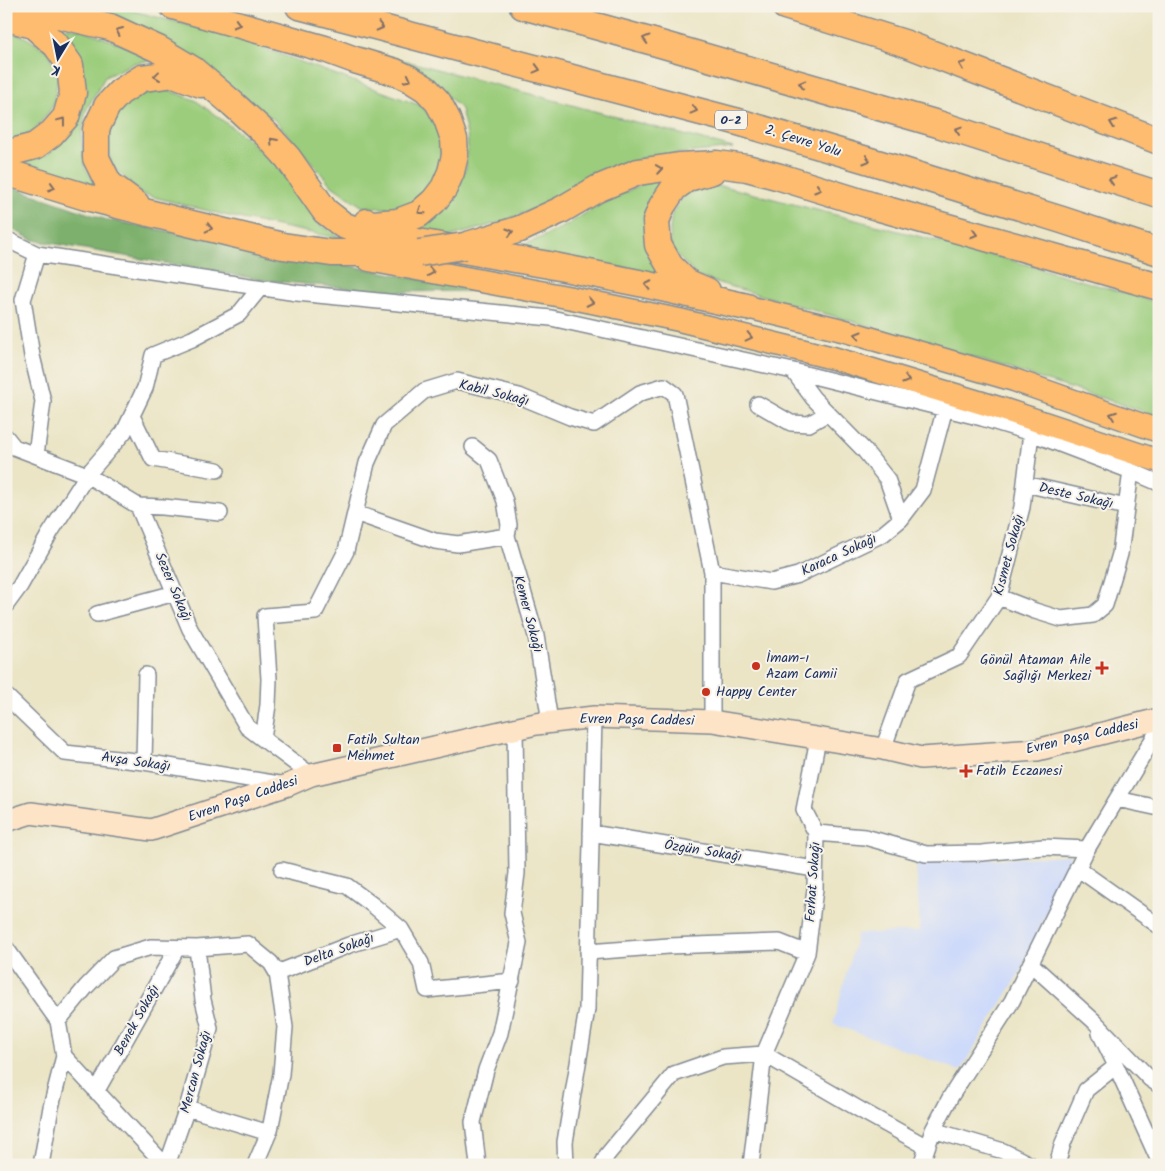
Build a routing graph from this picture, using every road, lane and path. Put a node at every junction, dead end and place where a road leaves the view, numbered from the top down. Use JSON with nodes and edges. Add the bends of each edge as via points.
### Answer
{"nodes":[{"id":1,"x":16,"y":6,"type":"edge"},
{"id":2,"x":173,"y":6,"type":"edge"},
{"id":3,"x":299,"y":6,"type":"edge"},
{"id":4,"x":523,"y":6,"type":"edge"},
{"id":5,"x":786,"y":6,"type":"edge"},
{"id":6,"x":6,"y":18,"type":"edge"},
{"id":7,"x":233,"y":104,"type":"junction"},
{"id":8,"x":1159,"y":141,"type":"edge"},
{"id":9,"x":6,"y":151,"type":"edge"},
{"id":10,"x":747,"y":168,"type":"junction"},
{"id":11,"x":6,"y":170,"type":"edge"},
{"id":12,"x":302,"y":180,"type":"junction"},
{"id":13,"x":1159,"y":195,"type":"edge"},
{"id":14,"x":146,"y":212,"type":"junction"},
{"id":15,"x":6,"y":239,"type":"edge"},
{"id":16,"x":1159,"y":252,"type":"edge"},
{"id":17,"x":331,"y":253,"type":"junction"},
{"id":18,"x":37,"y":254,"type":"junction"},
{"id":19,"x":1159,"y":287,"type":"edge"},
{"id":20,"x":260,"y":288,"type":"junction"},
{"id":21,"x":747,"y":307,"type":"junction"},
{"id":22,"x":793,"y":372,"type":"junction"},
{"id":23,"x":758,"y":404,"type":"dead end"},
{"id":24,"x":945,"y":408,"type":"junction"},
{"id":25,"x":828,"y":413,"type":"junction"},
{"id":26,"x":132,"y":416,"type":"junction"},
{"id":27,"x":1159,"y":431,"type":"edge"},
{"id":28,"x":1030,"y":433,"type":"junction"},
{"id":29,"x":9,"y":447,"type":"edge"},
{"id":30,"x":473,"y":447,"type":"dead end"},
{"id":31,"x":36,"y":455,"type":"junction"},
{"id":32,"x":1159,"y":461,"type":"edge"},
{"id":33,"x":217,"y":470,"type":"dead end"},
{"id":34,"x":1131,"y":471,"type":"junction"},
{"id":35,"x":87,"y":476,"type":"junction"},
{"id":36,"x":1159,"y":483,"type":"edge"},
{"id":37,"x":1025,"y":484,"type":"junction"},
{"id":38,"x":138,"y":506,"type":"junction"},
{"id":39,"x":1126,"y":507,"type":"junction"},
{"id":40,"x":220,"y":513,"type":"dead end"},
{"id":41,"x":355,"y":513,"type":"junction"},
{"id":42,"x":901,"y":519,"type":"junction"},
{"id":43,"x":507,"y":536,"type":"junction"},
{"id":44,"x":712,"y":572,"type":"junction"},
{"id":45,"x":175,"y":593,"type":"junction"},
{"id":46,"x":999,"y":597,"type":"junction"},
{"id":47,"x":6,"y":605,"type":"edge"},
{"id":48,"x":97,"y":614,"type":"dead end"},
{"id":49,"x":146,"y":675,"type":"dead end"},
{"id":50,"x":6,"y":696,"type":"edge"},
{"id":51,"x":594,"y":717,"type":"junction"},
{"id":52,"x":1159,"y":718,"type":"edge"},
{"id":53,"x":550,"y":721,"type":"junction"},
{"id":54,"x":712,"y":721,"type":"junction"},
{"id":55,"x":515,"y":728,"type":"junction"},
{"id":56,"x":1159,"y":729,"type":"edge"},
{"id":57,"x":263,"y":739,"type":"junction"},
{"id":58,"x":818,"y":739,"type":"junction"},
{"id":59,"x":883,"y":749,"type":"junction"},
{"id":60,"x":144,"y":762,"type":"junction"},
{"id":61,"x":311,"y":775,"type":"junction"},
{"id":62,"x":288,"y":785,"type":"junction"},
{"id":63,"x":1117,"y":799,"type":"junction"},
{"id":64,"x":1159,"y":808,"type":"edge"},
{"id":65,"x":6,"y":821,"type":"edge"},
{"id":66,"x":591,"y":833,"type":"junction"},
{"id":67,"x":816,"y":833,"type":"junction"},
{"id":68,"x":1087,"y":848,"type":"junction"},
{"id":69,"x":1078,"y":868,"type":"junction"},
{"id":70,"x":282,"y":870,"type":"dead end"},
{"id":71,"x":816,"y":870,"type":"junction"},
{"id":72,"x":1159,"y":926,"type":"edge"},
{"id":73,"x":400,"y":929,"type":"junction"},
{"id":74,"x":6,"y":948,"type":"edge"},
{"id":75,"x":177,"y":948,"type":"junction"},
{"id":76,"x":197,"y":948,"type":"junction"},
{"id":77,"x":588,"y":952,"type":"junction"},
{"id":78,"x":807,"y":953,"type":"junction"},
{"id":79,"x":1031,"y":964,"type":"junction"},
{"id":80,"x":277,"y":973,"type":"junction"},
{"id":81,"x":512,"y":981,"type":"junction"},
{"id":82,"x":58,"y":1021,"type":"junction"},
{"id":83,"x":1094,"y":1021,"type":"junction"},
{"id":84,"x":764,"y":1054,"type":"junction"},
{"id":85,"x":64,"y":1056,"type":"junction"},
{"id":86,"x":1116,"y":1066,"type":"junction"},
{"id":87,"x":1159,"y":1085,"type":"edge"},
{"id":88,"x":96,"y":1092,"type":"junction"},
{"id":89,"x":187,"y":1108,"type":"junction"},
{"id":90,"x":933,"y":1130,"type":"junction"},
{"id":91,"x":269,"y":1132,"type":"junction"},
{"id":92,"x":927,"y":1147,"type":"junction"},
{"id":93,"x":1159,"y":1162,"type":"edge"},
{"id":94,"x":476,"y":1164,"type":"edge"},
{"id":95,"x":41,"y":1165,"type":"edge"},
{"id":96,"x":166,"y":1165,"type":"edge"},
{"id":97,"x":255,"y":1165,"type":"edge"},
{"id":98,"x":566,"y":1165,"type":"edge"},
{"id":99,"x":602,"y":1165,"type":"edge"},
{"id":100,"x":752,"y":1165,"type":"edge"},
{"id":101,"x":921,"y":1165,"type":"edge"},
{"id":102,"x":1032,"y":1165,"type":"edge"},
{"id":103,"x":1057,"y":1165,"type":"edge"}],
"edges":[{"from":7,"to":1,"type":"highway","one_way":true,"via":[[193,70],[158,48],[110,27]]},
{"from":2,"to":12,"type":"highway","one_way":true,"via":[[325,49],[410,79],[438,102],[454,139],[455,155],[444,188],[419,214],[398,222],[372,224],[344,215]]},
{"from":3,"to":16,"type":"highway","name":"2. Çevre Yolu","number":"O-2","one_way":true,"via":[[736,121]]},
{"from":13,"to":4,"type":"highway","one_way":true,"via":[[938,124]]},
{"from":8,"to":5,"type":"highway","one_way":true,"via":[[904,43]]},
{"from":9,"to":6,"type":"highway","one_way":true,"via":[[35,146],[51,134],[66,117],[73,93],[70,65],[56,45],[33,26]]},
{"from":12,"to":7,"type":"highway","one_way":true,"via":[[288,158]]},
{"from":7,"to":14,"type":"highway","one_way":true,"via":[[205,86],[174,74],[142,78],[120,92],[107,106],[96,129],[96,158],[109,184]]},
{"from":17,"to":10,"type":"highway","one_way":true,"bridge":true,"via":[[420,253],[464,246],[520,229],[562,210],[597,188],[638,172],[717,164]]},
{"from":10,"to":19,"type":"highway","one_way":true},
{"from":10,"to":21,"type":"highway","via":[[722,169],[688,178],[674,188],[656,221],[658,245],[670,266],[686,282]]},
{"from":11,"to":14,"type":"highway","one_way":true,"via":[[86,197]]},
{"from":21,"to":12,"type":"highway","one_way":true,"via":[[549,265],[366,234],[343,225],[325,211]]},
{"from":14,"to":17,"type":"highway","one_way":true,"via":[[283,246]]},
{"from":15,"to":18,"type":"street"},
{"from":17,"to":32,"type":"main road","one_way":true,"via":[[688,322],[833,358]]},
{"from":18,"to":20,"type":"street"},
{"from":18,"to":31,"type":"street","via":[[23,300],[43,401]]},
{"from":20,"to":22,"type":"street","via":[[551,318]]},
{"from":20,"to":26,"type":"street","via":[[239,314],[153,355],[145,388]]},
{"from":27,"to":21,"type":"main road","one_way":true,"via":[[1014,380],[842,330]]},
{"from":22,"to":24,"type":"street"},
{"from":22,"to":25,"type":"street"},
{"from":23,"to":25,"type":"street","via":[[791,423],[809,424]]},
{"from":24,"to":28,"type":"street"},
{"from":24,"to":42,"type":"street","name":"Karaca Sokağı","via":[[923,490]]},
{"from":25,"to":42,"type":"street","via":[[887,479]]},
{"from":26,"to":33,"type":"street","via":[[153,459]]},
{"from":26,"to":35,"type":"street","via":[[124,432]]},
{"from":28,"to":34,"type":"street"},
{"from":28,"to":37,"type":"street","name":"Kısmet Sokağı"},
{"from":29,"to":31,"type":"street"},
{"from":30,"to":43,"type":"street","name":"Kemer Sokağı","via":[[489,460],[505,501],[509,525]]},
{"from":31,"to":35,"type":"street"},
{"from":34,"to":36,"type":"street"},
{"from":34,"to":39,"type":"street"},
{"from":35,"to":38,"type":"street"},
{"from":35,"to":47,"type":"street"},
{"from":37,"to":39,"type":"street","name":"Deste Sokağı"},
{"from":37,"to":46,"type":"street","name":"Kısmet Sokağı"},
{"from":38,"to":40,"type":"street"},
{"from":38,"to":45,"type":"street","name":"Sezer Sokağı"},
{"from":39,"to":46,"type":"street","via":[[1120,554],[1105,605],[1093,615],[1061,619]]},
{"from":41,"to":43,"type":"street","via":[[435,541],[458,544]]},
{"from":41,"to":44,"type":"street","name":"Kabil Sokağı","via":[[367,463],[384,425],[424,391],[457,381],[519,396],[594,424],[640,393],[664,386],[675,394]]},
{"from":41,"to":57,"type":"street","name":"Kabil Sokağı","via":[[346,551],[315,612],[265,616],[269,679]]},
{"from":42,"to":44,"type":"street","name":"Karaca Sokağı","via":[[882,534],[798,574],[772,582]]},
{"from":43,"to":53,"type":"street","name":"Kemer Sokağı","via":[[536,636]]},
{"from":44,"to":54,"type":"street","name":"Kabil Sokağı"},
{"from":45,"to":48,"type":"street"},
{"from":45,"to":57,"type":"street","name":"Sezer Sokağı","via":[[190,630],[247,727]]},
{"from":46,"to":59,"type":"street","name":"Kısmet Sokağı","via":[[959,656],[908,680]]},
{"from":49,"to":60,"type":"street"},
{"from":50,"to":60,"type":"street","name":"Avşa Sokağı","via":[[65,753]]},
{"from":51,"to":53,"type":"main road","name":"Evren Paşa Caddesi"},
{"from":51,"to":54,"type":"main road","name":"Evren Paşa Caddesi"},
{"from":51,"to":66,"type":"street"},
{"from":52,"to":59,"type":"main road","name":"Evren Paşa Caddesi","via":[[1037,750],[921,758]]},
{"from":53,"to":55,"type":"main road","name":"Evren Paşa Caddesi"},
{"from":54,"to":58,"type":"main road","name":"Evren Paşa Caddesi"},
{"from":55,"to":61,"type":"main road","name":"Evren Paşa Caddesi"},
{"from":55,"to":81,"type":"street","via":[[517,872],[512,913],[520,943]]},
{"from":56,"to":63,"type":"street"},
{"from":57,"to":61,"type":"street","name":"Sezer Sokağı"},
{"from":58,"to":59,"type":"main road","name":"Evren Paşa Caddesi"},
{"from":58,"to":67,"type":"street","via":[[804,810]]},
{"from":60,"to":62,"type":"street","name":"Avşa Sokağı"},
{"from":61,"to":62,"type":"main road","name":"Evren Paşa Caddesi"},
{"from":62,"to":65,"type":"main road","name":"Evren Paşa Caddesi","via":[[151,830],[31,813]]},
{"from":63,"to":64,"type":"street"},
{"from":63,"to":68,"type":"street"},
{"from":66,"to":71,"type":"street","name":"Özgün Sokağı"},
{"from":66,"to":77,"type":"street"},
{"from":67,"to":68,"type":"street","name":"Ferhat Sokağı","via":[[865,837],[926,854],[1043,847]]},
{"from":67,"to":71,"type":"street","name":"Ferhat Sokağı"},
{"from":68,"to":69,"type":"street"},
{"from":69,"to":72,"type":"street"},
{"from":69,"to":79,"type":"street"},
{"from":70,"to":73,"type":"street","via":[[346,886]]},
{"from":71,"to":78,"type":"street","name":"Ferhat Sokağı"},
{"from":73,"to":80,"type":"street","name":"Delta Sokağı"},
{"from":73,"to":81,"type":"street","via":[[421,963],[428,990]]},
{"from":74,"to":82,"type":"street"},
{"from":75,"to":76,"type":"street"},
{"from":75,"to":82,"type":"street","via":[[151,947],[114,958]]},
{"from":75,"to":88,"type":"street","name":"Benek Sokağı"},
{"from":76,"to":80,"type":"street","via":[[248,944],[271,963]]},
{"from":76,"to":89,"type":"street","name":"Mercan Sokağı","via":[[202,1000],[210,1028]]},
{"from":77,"to":78,"type":"street","via":[[779,942]]},
{"from":77,"to":98,"type":"street","via":[[587,1010],[565,1142]]},
{"from":78,"to":84,"type":"street","name":"Ferhat Sokağı"},
{"from":79,"to":83,"type":"street"},
{"from":79,"to":90,"type":"street"},
{"from":80,"to":91,"type":"street","via":[[285,1027],[281,1074]]},
{"from":81,"to":94,"type":"street","via":[[473,1122]]},
{"from":82,"to":85,"type":"street"},
{"from":83,"to":86,"type":"street"},
{"from":83,"to":87,"type":"street"},
{"from":84,"to":92,"type":"street"},
{"from":84,"to":99,"type":"street","via":[[723,1057],[674,1074]]},
{"from":84,"to":100,"type":"street","name":"Ferhat Sokağı"},
{"from":85,"to":88,"type":"street"},
{"from":85,"to":95,"type":"street"},
{"from":86,"to":93,"type":"street"},
{"from":86,"to":103,"type":"street","via":[[1086,1090]]},
{"from":88,"to":96,"type":"street"},
{"from":89,"to":91,"type":"street"},
{"from":89,"to":96,"type":"street","name":"Mercan Sokağı"},
{"from":90,"to":92,"type":"street"},
{"from":90,"to":102,"type":"street","via":[[1002,1151]]},
{"from":91,"to":97,"type":"street"},
{"from":92,"to":101,"type":"street"}]}
